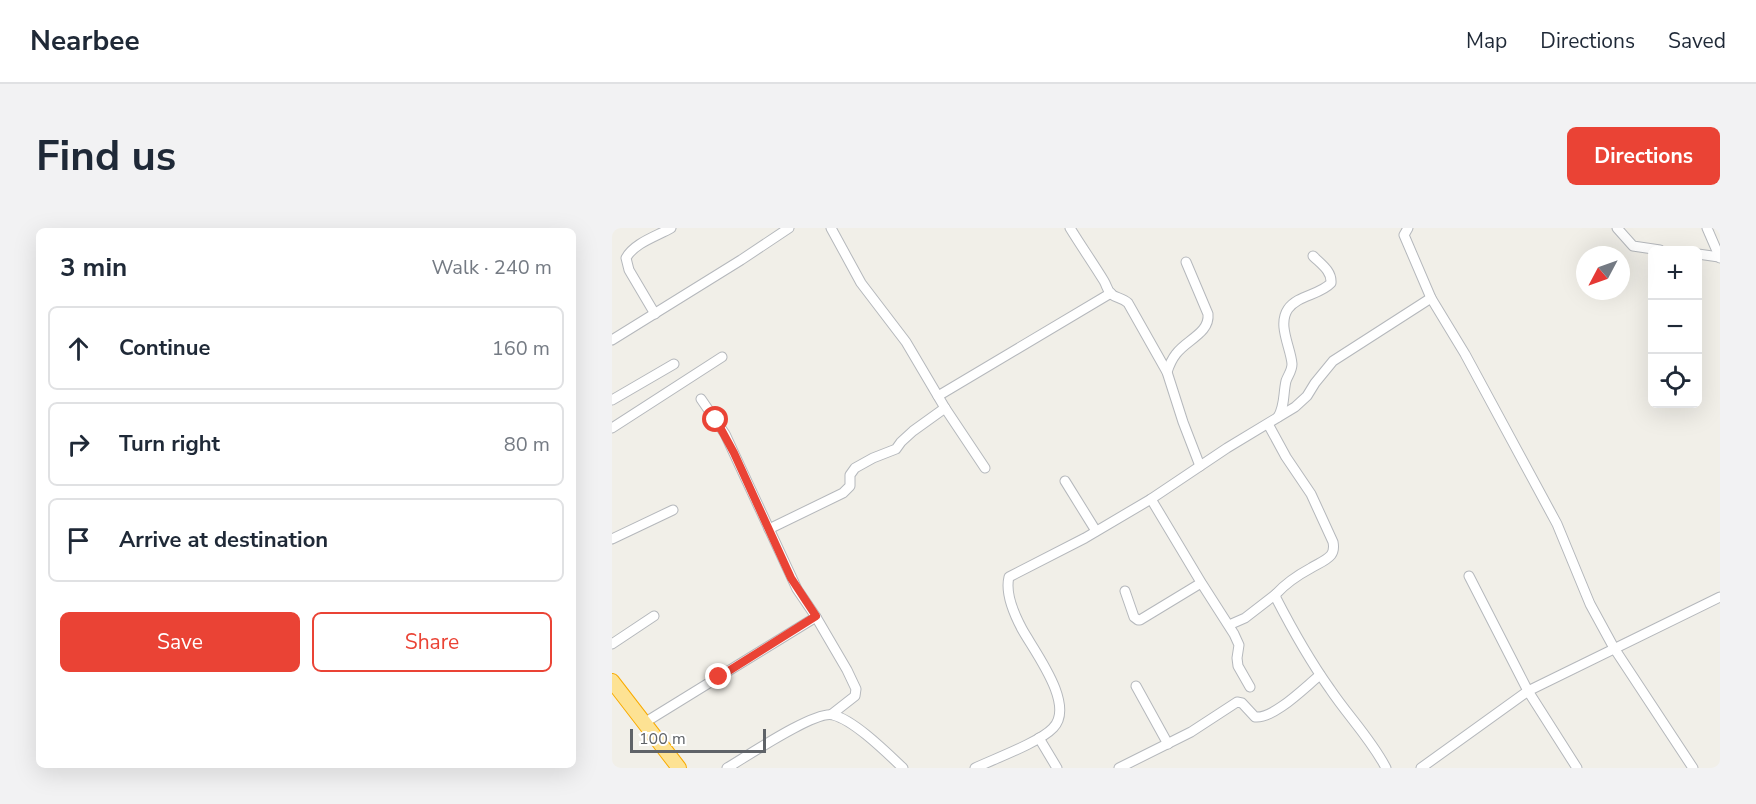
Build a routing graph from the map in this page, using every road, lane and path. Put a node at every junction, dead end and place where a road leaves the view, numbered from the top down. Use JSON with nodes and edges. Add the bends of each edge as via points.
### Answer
{"nodes":[{"id":1,"x":672,"y":228,"type":"edge"},
{"id":2,"x":789,"y":228,"type":"edge"},
{"id":3,"x":831,"y":228,"type":"edge"},
{"id":4,"x":1070,"y":228,"type":"edge"},
{"id":5,"x":1408,"y":228,"type":"edge"},
{"id":6,"x":1617,"y":228,"type":"edge"},
{"id":7,"x":1707,"y":228,"type":"edge"},
{"id":8,"x":1716,"y":236,"type":"edge"},
{"id":9,"x":1648,"y":248,"type":"edge"},
{"id":10,"x":1702,"y":255,"type":"edge"},
{"id":11,"x":1313,"y":256,"type":"dead end"},
{"id":12,"x":1719,"y":258,"type":"edge"},
{"id":13,"x":1186,"y":262,"type":"dead end"},
{"id":14,"x":1111,"y":293,"type":"junction"},
{"id":15,"x":1431,"y":298,"type":"junction"},
{"id":16,"x":655,"y":314,"type":"junction"},
{"id":17,"x":612,"y":340,"type":"edge"},
{"id":18,"x":722,"y":357,"type":"dead end"},
{"id":19,"x":674,"y":364,"type":"dead end"},
{"id":20,"x":1167,"y":372,"type":"junction"},
{"id":21,"x":938,"y":396,"type":"junction"},
{"id":22,"x":701,"y":399,"type":"dead end"},
{"id":23,"x":612,"y":400,"type":"edge"},
{"id":24,"x":945,"y":408,"type":"junction"},
{"id":25,"x":1272,"y":422,"type":"junction"},
{"id":26,"x":612,"y":428,"type":"edge"},
{"id":27,"x":1200,"y":466,"type":"junction"},
{"id":28,"x":985,"y":468,"type":"dead end"},
{"id":29,"x":1065,"y":481,"type":"dead end"},
{"id":30,"x":1151,"y":499,"type":"junction"},
{"id":31,"x":673,"y":510,"type":"dead end"},
{"id":32,"x":769,"y":529,"type":"junction"},
{"id":33,"x":1096,"y":531,"type":"junction"},
{"id":34,"x":612,"y":539,"type":"edge"},
{"id":35,"x":1469,"y":576,"type":"dead end"},
{"id":36,"x":1201,"y":583,"type":"junction"},
{"id":37,"x":1125,"y":591,"type":"dead end"},
{"id":38,"x":1276,"y":594,"type":"junction"},
{"id":39,"x":1720,"y":597,"type":"edge"},
{"id":40,"x":654,"y":616,"type":"dead end"},
{"id":41,"x":816,"y":616,"type":"junction"},
{"id":42,"x":1229,"y":625,"type":"junction"},
{"id":43,"x":612,"y":644,"type":"edge"},
{"id":44,"x":1614,"y":648,"type":"junction"},
{"id":45,"x":1320,"y":675,"type":"junction"},
{"id":46,"x":612,"y":681,"type":"edge"},
{"id":47,"x":1136,"y":686,"type":"dead end"},
{"id":48,"x":1250,"y":687,"type":"dead end"},
{"id":49,"x":1528,"y":691,"type":"junction"},
{"id":50,"x":832,"y":714,"type":"junction"},
{"id":51,"x":644,"y":723,"type":"junction"},
{"id":52,"x":1039,"y":738,"type":"junction"},
{"id":53,"x":1168,"y":744,"type":"junction"},
{"id":54,"x":679,"y":768,"type":"edge"},
{"id":55,"x":727,"y":768,"type":"edge"},
{"id":56,"x":903,"y":768,"type":"edge"},
{"id":57,"x":975,"y":768,"type":"edge"},
{"id":58,"x":1057,"y":768,"type":"edge"},
{"id":59,"x":1119,"y":768,"type":"edge"},
{"id":60,"x":1386,"y":768,"type":"edge"},
{"id":61,"x":1421,"y":768,"type":"edge"},
{"id":62,"x":1577,"y":768,"type":"edge"},
{"id":63,"x":1693,"y":768,"type":"edge"}],
"edges":[{"from":1,"to":16,"type":"street","via":[[636,246],[626,258]]},
{"from":2,"to":16,"type":"street"},
{"from":3,"to":21,"type":"street","via":[[861,283],[906,342]]},
{"from":4,"to":14,"type":"street"},
{"from":5,"to":15,"type":"street","via":[[1404,235]]},
{"from":6,"to":9,"type":"street","via":[[1633,246]]},
{"from":7,"to":8,"type":"street"},
{"from":8,"to":12,"type":"street"},
{"from":10,"to":12,"type":"street"},
{"from":11,"to":25,"type":"street","via":[[1328,272],[1331,282],[1286,311],[1291,370],[1282,410]]},
{"from":13,"to":20,"type":"street","via":[[1208,319],[1203,329],[1176,353]]},
{"from":14,"to":20,"type":"street","via":[[1128,303]]},
{"from":14,"to":21,"type":"street"},
{"from":15,"to":25,"type":"street","via":[[1333,361],[1303,402]]},
{"from":15,"to":44,"type":"street","via":[[1557,524],[1590,604]]},
{"from":16,"to":17,"type":"street"},
{"from":18,"to":26,"type":"street"},
{"from":19,"to":23,"type":"street"},
{"from":20,"to":27,"type":"street"},
{"from":21,"to":24,"type":"street"},
{"from":22,"to":32,"type":"street","via":[[725,434]]},
{"from":24,"to":28,"type":"street"},
{"from":24,"to":32,"type":"street","via":[[896,449],[855,468],[848,489]]},
{"from":25,"to":27,"type":"street"},
{"from":25,"to":38,"type":"street","via":[[1286,457],[1311,494],[1335,548],[1327,559]]},
{"from":27,"to":30,"type":"street"},
{"from":29,"to":33,"type":"street"},
{"from":30,"to":33,"type":"street"},
{"from":30,"to":36,"type":"street"},
{"from":31,"to":34,"type":"street"},
{"from":32,"to":41,"type":"street","via":[[797,589]]},
{"from":33,"to":52,"type":"street","via":[[1008,576],[1013,608],[1047,671],[1059,705],[1057,722]]},
{"from":35,"to":49,"type":"street"},
{"from":36,"to":37,"type":"street","via":[[1140,620],[1134,617]]},
{"from":36,"to":42,"type":"street"},
{"from":38,"to":42,"type":"street"},
{"from":38,"to":45,"type":"street"},
{"from":39,"to":44,"type":"street"},
{"from":40,"to":43,"type":"street"},
{"from":41,"to":50,"type":"street","via":[[856,689],[855,696]]},
{"from":41,"to":51,"type":"street"},
{"from":42,"to":48,"type":"street","via":[[1238,641],[1238,666]]},
{"from":44,"to":49,"type":"street"},
{"from":44,"to":63,"type":"street"},
{"from":45,"to":53,"type":"street","via":[[1268,714],[1255,717],[1237,702]]},
{"from":45,"to":60,"type":"street"},
{"from":46,"to":51,"type":"highway"},
{"from":47,"to":53,"type":"street"},
{"from":49,"to":61,"type":"street"},
{"from":49,"to":62,"type":"street"},
{"from":50,"to":55,"type":"street","via":[[807,722]]},
{"from":50,"to":56,"type":"street","via":[[853,725]]},
{"from":51,"to":54,"type":"highway"},
{"from":52,"to":57,"type":"street"},
{"from":52,"to":58,"type":"street"},
{"from":53,"to":59,"type":"street"}]}
